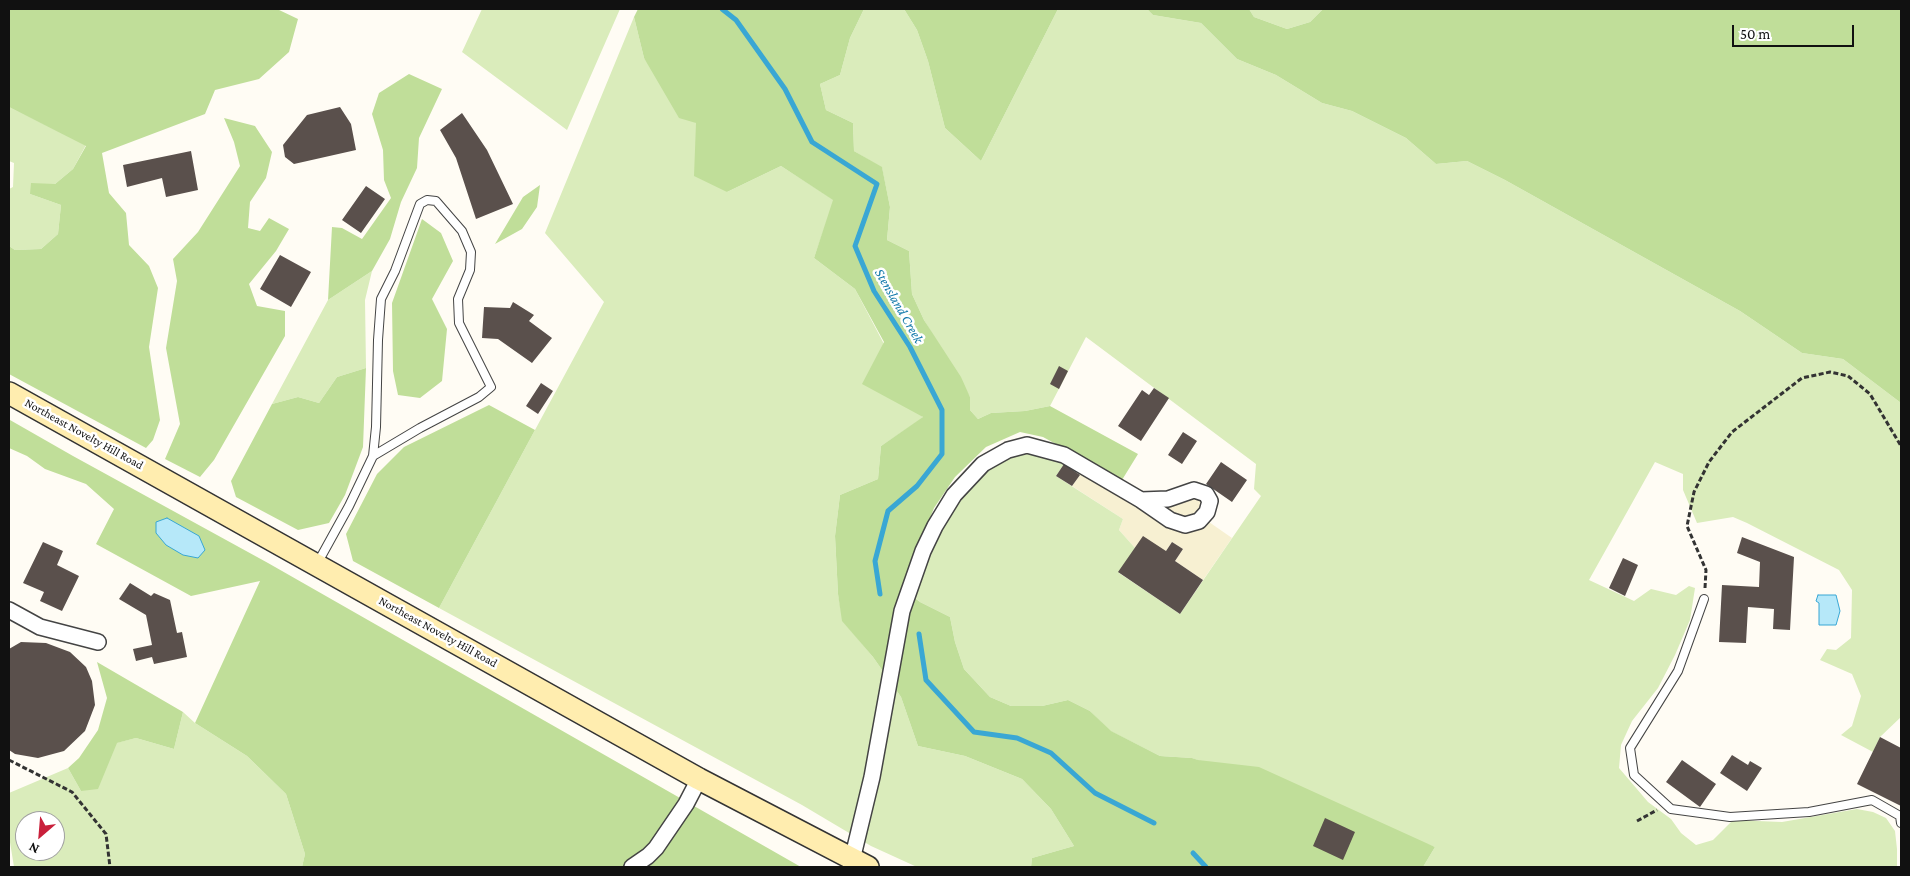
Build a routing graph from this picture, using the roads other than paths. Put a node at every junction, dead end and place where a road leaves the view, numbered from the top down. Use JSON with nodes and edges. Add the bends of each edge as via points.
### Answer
{"nodes":[{"id":1,"x":9,"y":393,"type":"edge"},
{"id":2,"x":373,"y":456,"type":"junction"},
{"id":3,"x":1141,"y":500,"type":"dead end"},
{"id":4,"x":317,"y":564,"type":"junction"},
{"id":5,"x":1704,"y":599,"type":"road end"},
{"id":6,"x":9,"y":610,"type":"edge"},
{"id":7,"x":98,"y":642,"type":"dead end"},
{"id":8,"x":699,"y":778,"type":"junction"},
{"id":9,"x":1901,"y":824,"type":"edge"},
{"id":10,"x":860,"y":863,"type":"edge"},
{"id":11,"x":632,"y":867,"type":"edge"}],
"edges":[{"from":1,"to":4,"type":"main road","name":"Northeast Novelty Hill Road"},
{"from":2,"to":2,"type":"lane","via":[[479,397],[491,386],[459,323],[458,299],[470,270],[471,252],[462,231],[436,202],[427,200],[420,204],[381,300]]},
{"from":2,"to":4,"type":"lane"},
{"from":3,"to":10,"type":"street","via":[[1064,455],[1027,445],[1008,450],[983,464],[954,495],[923,551],[902,611]]},
{"from":4,"to":8,"type":"main road","name":"Northeast Novelty Hill Road"},
{"from":5,"to":9,"type":"lane","via":[[1678,670],[1630,748],[1634,775],[1671,810],[1730,817],[1809,812],[1872,800],[1900,816]]},
{"from":6,"to":7,"type":"street","via":[[40,628]]},
{"from":8,"to":10,"type":"main road","name":"Northeast Novelty Hill Road"},
{"from":8,"to":11,"type":"street","via":[[686,804],[656,848]]}]}
